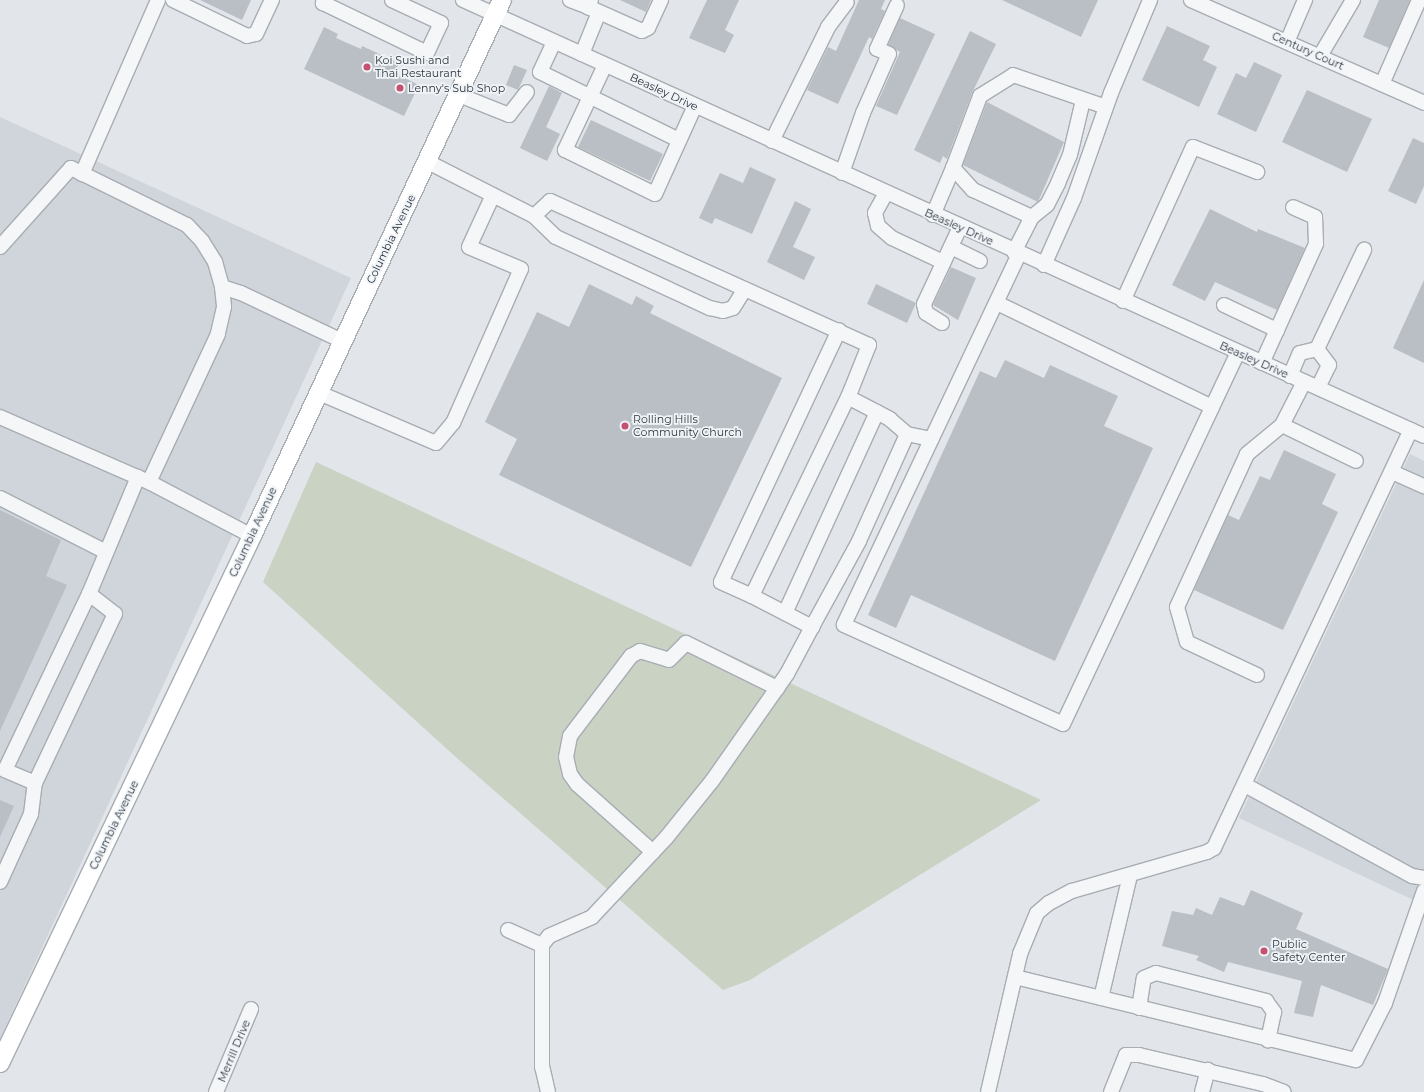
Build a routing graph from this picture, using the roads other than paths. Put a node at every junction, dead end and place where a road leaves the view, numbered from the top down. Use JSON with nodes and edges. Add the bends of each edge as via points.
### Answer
{"nodes":[{"id":1,"x":158,"y":0,"type":"edge"},
{"id":2,"x":173,"y":0,"type":"edge"},
{"id":3,"x":272,"y":0,"type":"edge"},
{"id":4,"x":324,"y":0,"type":"edge"},
{"id":5,"x":392,"y":0,"type":"edge"},
{"id":6,"x":463,"y":0,"type":"edge"},
{"id":7,"x":570,"y":0,"type":"edge"},
{"id":8,"x":661,"y":0,"type":"edge"},
{"id":9,"x":1150,"y":0,"type":"edge"},
{"id":10,"x":1191,"y":0,"type":"edge"},
{"id":11,"x":1306,"y":0,"type":"edge"},
{"id":12,"x":1353,"y":0,"type":"edge"},
{"id":13,"x":1419,"y":0,"type":"edge"},
{"id":14,"x":847,"y":2,"type":"dead end"},
{"id":15,"x":897,"y":5,"type":"dead end"},
{"id":16,"x":593,"y":6,"type":"edge"},
{"id":17,"x":499,"y":7,"type":"edge"},
{"id":18,"x":554,"y":42,"type":"junction"},
{"id":19,"x":1287,"y":42,"type":"junction"},
{"id":20,"x":582,"y":54,"type":"junction"},
{"id":21,"x":1320,"y":56,"type":"junction"},
{"id":22,"x":605,"y":65,"type":"junction"},
{"id":23,"x":540,"y":72,"type":"junction"},
{"id":24,"x":1382,"y":84,"type":"junction"},
{"id":25,"x":459,"y":95,"type":"junction"},
{"id":26,"x":590,"y":96,"type":"junction"},
{"id":27,"x":1083,"y":100,"type":"junction"},
{"id":28,"x":1424,"y":103,"type":"edge"},
{"id":29,"x":695,"y":106,"type":"junction"},
{"id":30,"x":1106,"y":107,"type":"junction"},
{"id":31,"x":679,"y":140,"type":"junction"},
{"id":32,"x":772,"y":141,"type":"junction"},
{"id":33,"x":428,"y":162,"type":"junction"},
{"id":34,"x":953,"y":168,"type":"junction"},
{"id":35,"x":1257,"y":172,"type":"dead end"},
{"id":36,"x":842,"y":173,"type":"junction"},
{"id":37,"x":82,"y":174,"type":"junction"},
{"id":38,"x":886,"y":193,"type":"junction"},
{"id":39,"x":493,"y":195,"type":"junction"},
{"id":40,"x":1293,"y":207,"type":"dead end"},
{"id":41,"x":933,"y":215,"type":"junction"},
{"id":42,"x":534,"y":216,"type":"junction"},
{"id":43,"x":1032,"y":217,"type":"junction"},
{"id":44,"x":960,"y":227,"type":"junction"},
{"id":45,"x":0,"y":247,"type":"edge"},
{"id":46,"x":950,"y":247,"type":"junction"},
{"id":47,"x":1364,"y":250,"type":"dead end"},
{"id":48,"x":1017,"y":253,"type":"junction"},
{"id":49,"x":980,"y":261,"type":"dead end"},
{"id":50,"x":944,"y":262,"type":"junction"},
{"id":51,"x":1044,"y":265,"type":"junction"},
{"id":52,"x":222,"y":288,"type":"junction"},
{"id":53,"x":745,"y":289,"type":"junction"},
{"id":54,"x":1123,"y":300,"type":"junction"},
{"id":55,"x":997,"y":303,"type":"junction"},
{"id":56,"x":1224,"y":305,"type":"dead end"},
{"id":57,"x":942,"y":323,"type":"dead end"},
{"id":58,"x":839,"y":330,"type":"junction"},
{"id":59,"x":1277,"y":330,"type":"junction"},
{"id":60,"x":342,"y":341,"type":"junction"},
{"id":61,"x":1317,"y":349,"type":"junction"},
{"id":62,"x":1238,"y":352,"type":"junction"},
{"id":63,"x":1262,"y":363,"type":"junction"},
{"id":64,"x":1290,"y":376,"type":"junction"},
{"id":65,"x":1304,"y":382,"type":"junction"},
{"id":66,"x":1318,"y":388,"type":"junction"},
{"id":67,"x":318,"y":392,"type":"junction"},
{"id":68,"x":848,"y":397,"type":"junction"},
{"id":69,"x":1212,"y":406,"type":"junction"},
{"id":70,"x":877,"y":412,"type":"junction"},
{"id":71,"x":0,"y":417,"type":"edge"},
{"id":72,"x":1282,"y":425,"type":"junction"},
{"id":73,"x":1418,"y":433,"type":"edge"},
{"id":74,"x":907,"y":434,"type":"junction"},
{"id":75,"x":931,"y":439,"type":"junction"},
{"id":76,"x":1356,"y":461,"type":"dead end"},
{"id":77,"x":1392,"y":472,"type":"junction"},
{"id":78,"x":144,"y":480,"type":"junction"},
{"id":79,"x":1424,"y":486,"type":"edge"},
{"id":80,"x":0,"y":498,"type":"edge"},
{"id":81,"x":252,"y":536,"type":"junction"},
{"id":82,"x":106,"y":552,"type":"junction"},
{"id":83,"x":89,"y":594,"type":"junction"},
{"id":84,"x":752,"y":596,"type":"junction"},
{"id":85,"x":785,"y":613,"type":"junction"},
{"id":86,"x":812,"y":627,"type":"junction"},
{"id":87,"x":1257,"y":675,"type":"dead end"},
{"id":88,"x":777,"y":688,"type":"junction"},
{"id":89,"x":34,"y":783,"type":"junction"},
{"id":90,"x":1245,"y":785,"type":"junction"},
{"id":91,"x":653,"y":852,"type":"junction"},
{"id":92,"x":1130,"y":875,"type":"junction"},
{"id":93,"x":1424,"y":878,"type":"edge"},
{"id":94,"x":0,"y":882,"type":"edge"},
{"id":95,"x":1424,"y":891,"type":"edge"},
{"id":96,"x":508,"y":930,"type":"dead end"},
{"id":97,"x":542,"y":945,"type":"junction"},
{"id":98,"x":1015,"y":977,"type":"junction"},
{"id":99,"x":1101,"y":998,"type":"junction"},
{"id":100,"x":1139,"y":1008,"type":"junction"},
{"id":101,"x":251,"y":1009,"type":"dead end"},
{"id":102,"x":1268,"y":1040,"type":"junction"},
{"id":103,"x":0,"y":1063,"type":"edge"},
{"id":104,"x":1208,"y":1070,"type":"junction"},
{"id":105,"x":216,"y":1092,"type":"edge"},
{"id":106,"x":548,"y":1092,"type":"edge"},
{"id":107,"x":988,"y":1092,"type":"edge"},
{"id":108,"x":1111,"y":1092,"type":"edge"},
{"id":109,"x":1202,"y":1092,"type":"edge"},
{"id":110,"x":1284,"y":1092,"type":"edge"}],
"edges":[{"from":1,"to":37,"type":"street"},
{"from":2,"to":3,"type":"street","via":[[247,36],[256,34]]},
{"from":4,"to":5,"type":"street","via":[[323,3],[427,53],[441,23]]},
{"from":6,"to":17,"type":"street","name":"Beasley Drive"},
{"from":7,"to":16,"type":"street"},
{"from":8,"to":16,"type":"street","via":[[648,28],[642,31]]},
{"from":9,"to":30,"type":"street"},
{"from":10,"to":19,"type":"street","name":"Century Court"},
{"from":11,"to":19,"type":"street"},
{"from":12,"to":21,"type":"street"},
{"from":13,"to":24,"type":"street"},
{"from":14,"to":32,"type":"street","via":[[828,27]]},
{"from":15,"to":36,"type":"street","via":[[877,49],[889,54],[863,113]]},
{"from":16,"to":20,"type":"street"},
{"from":17,"to":18,"type":"street","name":"Beasley Drive"},
{"from":17,"to":25,"type":"main road","name":"Columbia Avenue"},
{"from":18,"to":20,"type":"street","name":"Beasley Drive"},
{"from":18,"to":23,"type":"street"},
{"from":19,"to":21,"type":"street","name":"Century Court"},
{"from":20,"to":22,"type":"street","name":"Beasley Drive"},
{"from":21,"to":24,"type":"street","name":"Century Court"},
{"from":22,"to":26,"type":"street"},
{"from":22,"to":29,"type":"street","name":"Beasley Drive"},
{"from":23,"to":25,"type":"street","via":[[509,115]]},
{"from":23,"to":26,"type":"street"},
{"from":24,"to":28,"type":"street","name":"Century Court"},
{"from":25,"to":33,"type":"main road","name":"Columbia Avenue"},
{"from":26,"to":31,"type":"street"},
{"from":26,"to":31,"type":"street","via":[[566,150],[655,194]]},
{"from":27,"to":30,"type":"street"},
{"from":27,"to":34,"type":"street","via":[[1013,75],[980,96]]},
{"from":27,"to":43,"type":"street","via":[[1070,154],[1061,176],[1047,205]]},
{"from":29,"to":31,"type":"street"},
{"from":29,"to":32,"type":"street","name":"Beasley Drive"},
{"from":30,"to":51,"type":"street","via":[[1074,198]]},
{"from":32,"to":36,"type":"street","name":"Beasley Drive"},
{"from":33,"to":39,"type":"street"},
{"from":33,"to":60,"type":"main road","name":"Columbia Avenue"},
{"from":34,"to":41,"type":"street"},
{"from":34,"to":43,"type":"street","via":[[973,190]]},
{"from":35,"to":54,"type":"street","via":[[1193,147]]},
{"from":36,"to":38,"type":"street","name":"Beasley Drive"},
{"from":37,"to":45,"type":"street","via":[[71,168]]},
{"from":37,"to":52,"type":"street","via":[[187,225],[202,241],[215,262]]},
{"from":38,"to":41,"type":"street","name":"Beasley Drive"},
{"from":38,"to":50,"type":"street","via":[[875,213],[878,226],[892,238]]},
{"from":39,"to":42,"type":"street"},
{"from":39,"to":67,"type":"street","via":[[470,248],[521,269],[453,423],[436,443]]},
{"from":40,"to":59,"type":"street","via":[[1315,217],[1316,244]]},
{"from":41,"to":44,"type":"street","name":"Beasley Drive"},
{"from":42,"to":53,"type":"street","via":[[550,201]]},
{"from":42,"to":53,"type":"street","via":[[556,237],[710,308],[722,311],[732,308]]},
{"from":43,"to":48,"type":"street"},
{"from":44,"to":46,"type":"street"},
{"from":44,"to":48,"type":"street","name":"Beasley Drive"},
{"from":46,"to":49,"type":"street"},
{"from":46,"to":50,"type":"street"},
{"from":47,"to":61,"type":"street"},
{"from":48,"to":51,"type":"street","name":"Beasley Drive"},
{"from":48,"to":55,"type":"street"},
{"from":50,"to":57,"type":"street","via":[[924,304],[926,313]]},
{"from":51,"to":54,"type":"street","name":"Beasley Drive"},
{"from":52,"to":60,"type":"street","via":[[241,293]]},
{"from":52,"to":78,"type":"street","via":[[224,307],[218,334]]},
{"from":53,"to":58,"type":"street"},
{"from":54,"to":62,"type":"street","name":"Beasley Drive"},
{"from":55,"to":69,"type":"street"},
{"from":55,"to":75,"type":"street"},
{"from":56,"to":59,"type":"street"},
{"from":58,"to":68,"type":"street","via":[[870,345]]},
{"from":58,"to":84,"type":"street","via":[[720,582]]},
{"from":59,"to":63,"type":"street"},
{"from":60,"to":67,"type":"main road","name":"Columbia Avenue"},
{"from":61,"to":64,"type":"street","via":[[1300,353]]},
{"from":61,"to":66,"type":"street","via":[[1329,365]]},
{"from":62,"to":63,"type":"street","name":"Beasley Drive"},
{"from":62,"to":69,"type":"street"},
{"from":63,"to":64,"type":"street","name":"Beasley Drive"},
{"from":64,"to":65,"type":"street","name":"Beasley Drive"},
{"from":65,"to":66,"type":"street","name":"Beasley Drive"},
{"from":65,"to":72,"type":"street"},
{"from":66,"to":73,"type":"street","name":"Beasley Drive"},
{"from":67,"to":81,"type":"main road","name":"Columbia Avenue"},
{"from":68,"to":70,"type":"street"},
{"from":68,"to":84,"type":"street"},
{"from":69,"to":75,"type":"street","via":[[1063,724],[844,625]]},
{"from":70,"to":74,"type":"street","via":[[890,419]]},
{"from":70,"to":85,"type":"street"},
{"from":71,"to":78,"type":"street"},
{"from":72,"to":76,"type":"street"},
{"from":72,"to":87,"type":"street","via":[[1247,454],[1177,607],[1187,642]]},
{"from":73,"to":77,"type":"street"},
{"from":74,"to":75,"type":"street"},
{"from":74,"to":86,"type":"street","via":[[859,541]]},
{"from":77,"to":79,"type":"street"},
{"from":77,"to":90,"type":"street"},
{"from":78,"to":81,"type":"street"},
{"from":78,"to":82,"type":"street"},
{"from":80,"to":82,"type":"street"},
{"from":81,"to":103,"type":"main road","name":"Columbia Avenue"},
{"from":82,"to":83,"type":"street"},
{"from":83,"to":89,"type":"street","via":[[115,614]]},
{"from":83,"to":89,"type":"street","via":[[5,770]]},
{"from":84,"to":85,"type":"street"},
{"from":85,"to":86,"type":"street"},
{"from":86,"to":88,"type":"street"},
{"from":88,"to":91,"type":"street","via":[[712,781]]},
{"from":88,"to":91,"type":"street","via":[[686,643],[670,660],[660,655],[635,652],[612,680],[570,736],[567,765],[577,784]]},
{"from":89,"to":94,"type":"street","via":[[31,814]]},
{"from":90,"to":92,"type":"street","via":[[1214,848]]},
{"from":90,"to":93,"type":"street","via":[[1412,876]]},
{"from":91,"to":97,"type":"street","via":[[592,917],[549,936]]},
{"from":92,"to":98,"type":"street","via":[[1072,891],[1049,903],[1037,913],[1027,934]]},
{"from":92,"to":99,"type":"street"},
{"from":95,"to":102,"type":"street","via":[[1388,996],[1356,1060]]},
{"from":96,"to":97,"type":"street"},
{"from":97,"to":106,"type":"street","via":[[542,1067]]},
{"from":98,"to":99,"type":"street"},
{"from":98,"to":107,"type":"street"},
{"from":99,"to":100,"type":"street"},
{"from":100,"to":102,"type":"street"},
{"from":100,"to":102,"type":"street","via":[[1144,978],[1156,973],[1266,1001],[1274,1012]]},
{"from":101,"to":105,"type":"street","name":"Merrill Drive"},
{"from":104,"to":108,"type":"street","via":[[1139,1055],[1126,1055]]},
{"from":104,"to":109,"type":"street"},
{"from":104,"to":110,"type":"street"}]}
